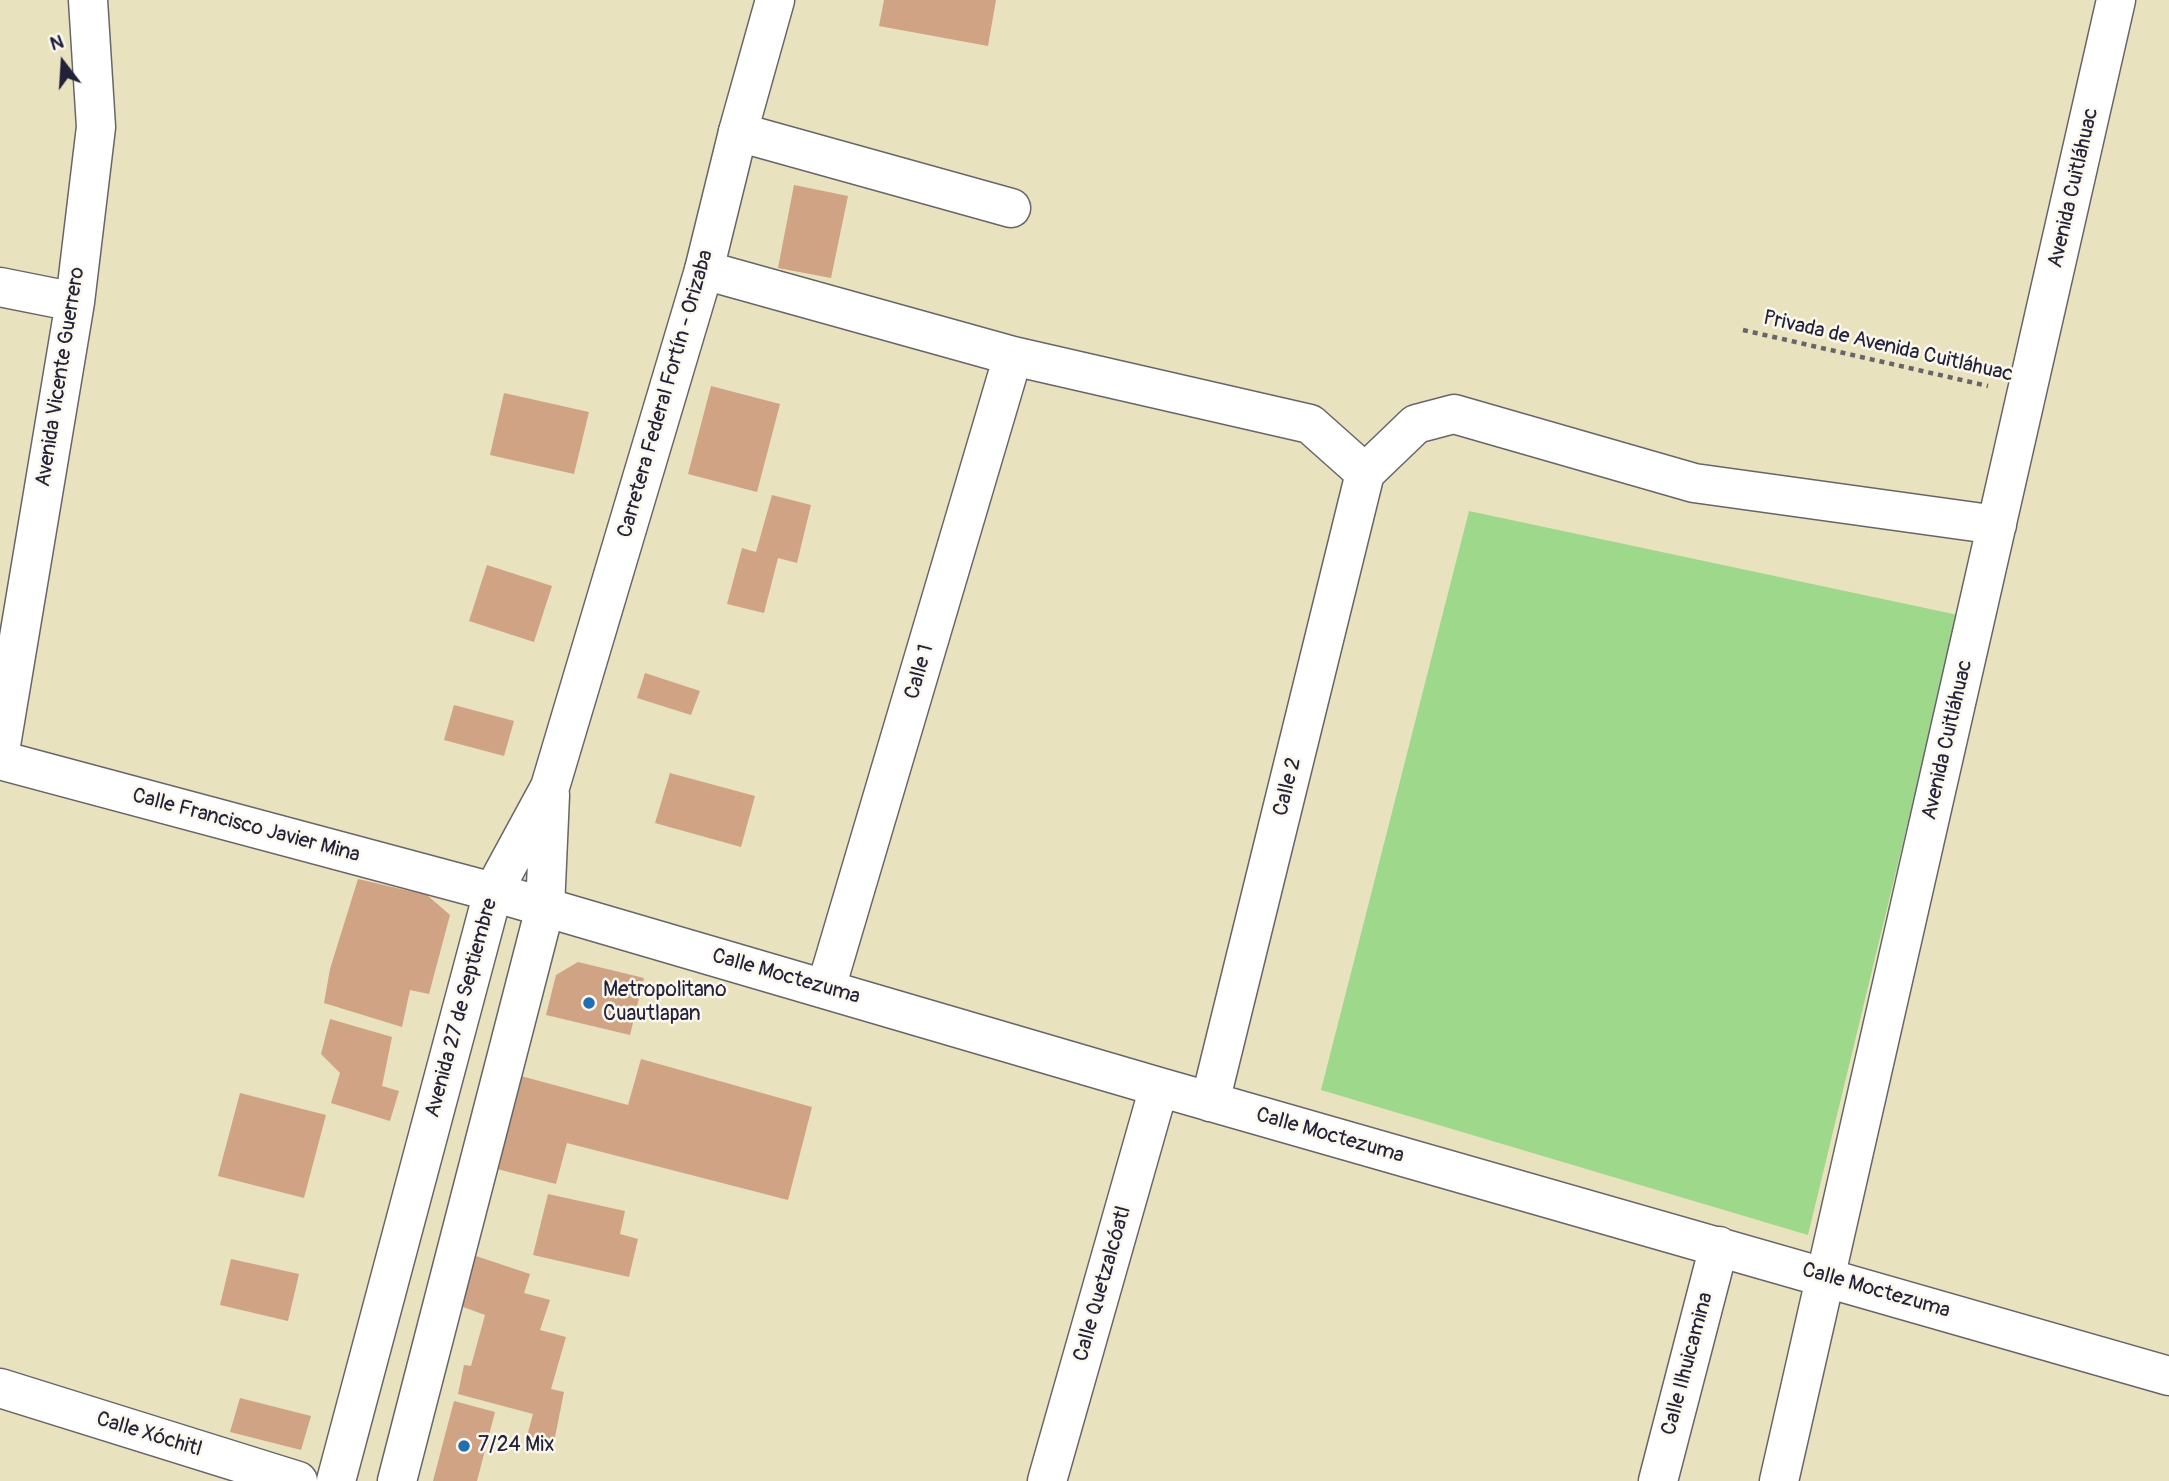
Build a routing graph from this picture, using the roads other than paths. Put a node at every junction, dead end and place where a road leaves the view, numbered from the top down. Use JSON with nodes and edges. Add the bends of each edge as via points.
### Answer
{"nodes":[{"id":1,"x":88,"y":0,"type":"edge"},
{"id":2,"x":775,"y":0,"type":"edge"},
{"id":3,"x":2116,"y":0,"type":"edge"},
{"id":4,"x":738,"y":132,"type":"junction"},
{"id":5,"x":1011,"y":208,"type":"dead end"},
{"id":6,"x":704,"y":270,"type":"junction"},
{"id":7,"x":0,"y":287,"type":"edge"},
{"id":8,"x":75,"y":302,"type":"junction"},
{"id":9,"x":1013,"y":356,"type":"junction"},
{"id":10,"x":1365,"y":473,"type":"junction"},
{"id":11,"x":1997,"y":525,"type":"junction"},
{"id":12,"x":0,"y":751,"type":"edge"},
{"id":13,"x":0,"y":760,"type":"edge"},
{"id":14,"x":550,"y":787,"type":"junction"},
{"id":15,"x":493,"y":892,"type":"junction"},
{"id":16,"x":545,"y":908,"type":"junction"},
{"id":17,"x":826,"y":988,"type":"junction"},
{"id":18,"x":1159,"y":1087,"type":"junction"},
{"id":19,"x":1210,"y":1102,"type":"junction"},
{"id":20,"x":1719,"y":1246,"type":"junction"},
{"id":21,"x":1826,"y":1276,"type":"junction"},
{"id":22,"x":2169,"y":1376,"type":"edge"},
{"id":23,"x":0,"y":1388,"type":"edge"},
{"id":24,"x":298,"y":1481,"type":"edge"},
{"id":25,"x":335,"y":1481,"type":"edge"},
{"id":26,"x":397,"y":1481,"type":"edge"},
{"id":27,"x":1047,"y":1481,"type":"edge"},
{"id":28,"x":1658,"y":1481,"type":"edge"},
{"id":29,"x":1779,"y":1481,"type":"edge"}],
"edges":[{"from":1,"to":8,"type":"street","name":"Avenida Vicente Guerrero","via":[[96,127]]},
{"from":2,"to":4,"type":"street","name":"Carretera Federal Fortín - Orizaba"},
{"from":3,"to":11,"type":"street","name":"Avenida Cuitláhuac"},
{"from":4,"to":5,"type":"street"},
{"from":4,"to":6,"type":"street","name":"Carretera Federal Fortín - Orizaba"},
{"from":6,"to":9,"type":"street"},
{"from":6,"to":14,"type":"street","name":"Carretera Federal Fortín - Orizaba"},
{"from":7,"to":8,"type":"street"},
{"from":8,"to":12,"type":"street","name":"Avenida Vicente Guerrero"},
{"from":9,"to":10,"type":"street","via":[[1310,424]]},
{"from":9,"to":17,"type":"street","name":"Calle 1"},
{"from":10,"to":11,"type":"street","via":[[1416,424],[1454,414],[1694,483]]},
{"from":10,"to":19,"type":"street","name":"Calle 2"},
{"from":11,"to":21,"type":"street","name":"Avenida Cuitláhuac"},
{"from":13,"to":15,"type":"street","name":"Calle Francisco Javier Mina"},
{"from":14,"to":15,"type":"street","name":"Avenida 27 de Septiembre"},
{"from":14,"to":16,"type":"street"},
{"from":15,"to":16,"type":"street","name":"Calle Moctezuma"},
{"from":15,"to":25,"type":"street","name":"Avenida 27 de Septiembre"},
{"from":16,"to":17,"type":"street","name":"Calle Moctezuma"},
{"from":16,"to":26,"type":"street"},
{"from":17,"to":18,"type":"street","name":"Calle Moctezuma"},
{"from":18,"to":19,"type":"street","name":"Calle Moctezuma"},
{"from":18,"to":27,"type":"street","name":"Calle Quetzalcóatl"},
{"from":19,"to":20,"type":"street","name":"Calle Moctezuma"},
{"from":20,"to":21,"type":"street","name":"Calle Moctezuma"},
{"from":20,"to":28,"type":"street","name":"Calle Ilhuicamina"},
{"from":21,"to":22,"type":"street","name":"Calle Moctezuma"},
{"from":21,"to":29,"type":"street","name":"Avenida Cuitláhuac"},
{"from":23,"to":24,"type":"street","name":"Calle Xóchitl"}]}
